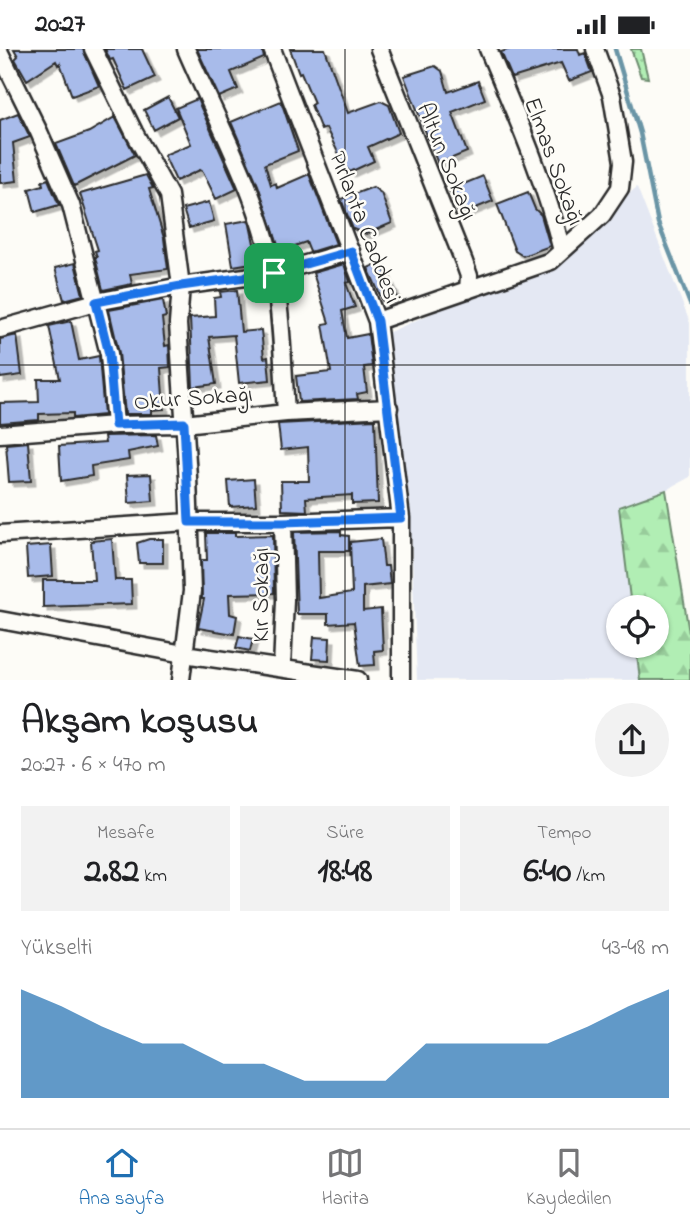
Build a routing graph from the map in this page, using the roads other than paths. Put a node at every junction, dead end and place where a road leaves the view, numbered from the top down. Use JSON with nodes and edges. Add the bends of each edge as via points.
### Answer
{"nodes":[{"id":1,"x":93,"y":49,"type":"edge"},
{"id":2,"x":186,"y":49,"type":"edge"},
{"id":3,"x":272,"y":49,"type":"edge"},
{"id":4,"x":379,"y":49,"type":"edge"},
{"id":5,"x":488,"y":49,"type":"edge"},
{"id":6,"x":594,"y":49,"type":"edge"},
{"id":7,"x":0,"y":53,"type":"edge"},
{"id":8,"x":351,"y":251,"type":"junction"},
{"id":9,"x":562,"y":251,"type":"junction"},
{"id":10,"x":274,"y":273,"type":"junction"},
{"id":11,"x":181,"y":286,"type":"junction"},
{"id":12,"x":468,"y":290,"type":"junction"},
{"id":13,"x":96,"y":302,"type":"junction"},
{"id":14,"x":377,"y":321,"type":"junction"},
{"id":15,"x":0,"y":329,"type":"edge"},
{"id":16,"x":389,"y":408,"type":"junction"},
{"id":17,"x":286,"y":413,"type":"junction"},
{"id":18,"x":184,"y":423,"type":"junction"},
{"id":19,"x":115,"y":425,"type":"junction"},
{"id":20,"x":0,"y":434,"type":"edge"},
{"id":21,"x":401,"y":518,"type":"junction"},
{"id":22,"x":189,"y":522,"type":"junction"},
{"id":23,"x":283,"y":522,"type":"junction"},
{"id":24,"x":0,"y":534,"type":"edge"},
{"id":25,"x":0,"y":620,"type":"edge"},
{"id":26,"x":184,"y":654,"type":"junction"},
{"id":27,"x":282,"y":668,"type":"junction"},
{"id":28,"x":181,"y":680,"type":"edge"},
{"id":29,"x":358,"y":680,"type":"edge"},
{"id":30,"x":401,"y":680,"type":"edge"}],
"edges":[{"from":1,"to":11,"type":"street","via":[[169,195]]},
{"from":2,"to":10,"type":"street","via":[[248,188]]},
{"from":3,"to":8,"type":"street","name":"Pırlanta Caddesi"},
{"from":4,"to":12,"type":"street","name":"Altun Sokağı","via":[[464,262]]},
{"from":5,"to":9,"type":"street","name":"Elmas Sokağı","via":[[535,160]]},
{"from":6,"to":9,"type":"street","via":[[612,96],[623,162],[620,188],[602,215]]},
{"from":7,"to":13,"type":"street","via":[[71,205]]},
{"from":8,"to":10,"type":"street"},
{"from":8,"to":14,"type":"street","name":"Pırlanta Caddesi"},
{"from":9,"to":12,"type":"street","via":[[551,261]]},
{"from":10,"to":11,"type":"street"},
{"from":10,"to":17,"type":"street"},
{"from":11,"to":13,"type":"street"},
{"from":11,"to":18,"type":"street","via":[[178,324]]},
{"from":12,"to":14,"type":"street"},
{"from":13,"to":15,"type":"street"},
{"from":13,"to":19,"type":"street","via":[[109,354]]},
{"from":14,"to":16,"type":"street","name":"Pırlanta Caddesi"},
{"from":16,"to":17,"type":"street","name":"Okur Sokağı"},
{"from":16,"to":21,"type":"street","name":"Pırlanta Caddesi"},
{"from":17,"to":18,"type":"street","name":"Okur Sokağı"},
{"from":18,"to":19,"type":"street","name":"Okur Sokağı"},
{"from":18,"to":22,"type":"street"},
{"from":19,"to":20,"type":"street","name":"Okur Sokağı"},
{"from":21,"to":23,"type":"street"},
{"from":21,"to":30,"type":"street","name":"Pırlanta Caddesi"},
{"from":22,"to":23,"type":"street"},
{"from":22,"to":24,"type":"street"},
{"from":22,"to":26,"type":"street","via":[[192,591]]},
{"from":23,"to":27,"type":"street","name":"Kır Sokağı"},
{"from":25,"to":26,"type":"street"},
{"from":26,"to":27,"type":"street"},
{"from":26,"to":28,"type":"street"},
{"from":27,"to":29,"type":"street"}]}
